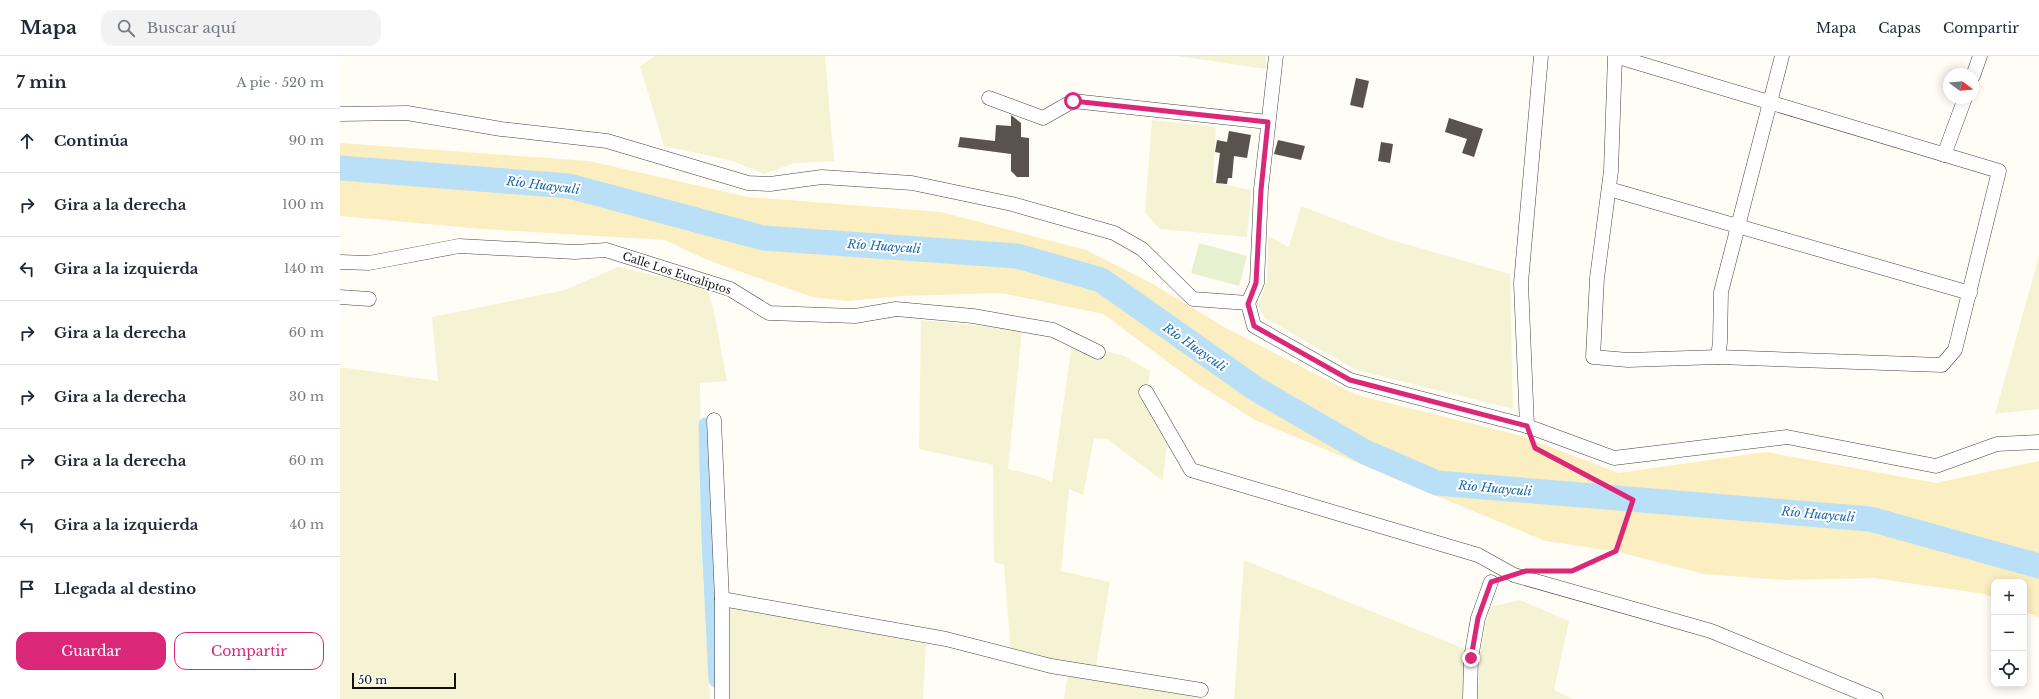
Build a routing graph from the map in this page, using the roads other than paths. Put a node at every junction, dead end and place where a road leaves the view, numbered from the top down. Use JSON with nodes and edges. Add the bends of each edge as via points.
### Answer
{"nodes":[{"id":1,"x":1276,"y":56,"type":"edge"},
{"id":2,"x":1541,"y":56,"type":"edge"},
{"id":3,"x":1615,"y":56,"type":"edge"},
{"id":4,"x":1782,"y":56,"type":"edge"},
{"id":5,"x":1980,"y":56,"type":"edge"},
{"id":6,"x":1976,"y":68,"type":"edge"},
{"id":7,"x":989,"y":98,"type":"dead end"},
{"id":8,"x":1770,"y":103,"type":"junction"},
{"id":9,"x":1963,"y":104,"type":"edge"},
{"id":10,"x":340,"y":114,"type":"edge"},
{"id":11,"x":1268,"y":122,"type":"junction"},
{"id":12,"x":1944,"y":154,"type":"junction"},
{"id":13,"x":1609,"y":189,"type":"junction"},
{"id":14,"x":1737,"y":226,"type":"junction"},
{"id":15,"x":340,"y":262,"type":"edge"},
{"id":16,"x":1970,"y":293,"type":"junction"},
{"id":17,"x":340,"y":297,"type":"edge"},
{"id":18,"x":369,"y":299,"type":"dead end"},
{"id":19,"x":1248,"y":304,"type":"junction"},
{"id":20,"x":1098,"y":352,"type":"dead end"},
{"id":21,"x":1718,"y":357,"type":"junction"},
{"id":22,"x":1146,"y":392,"type":"dead end"},
{"id":23,"x":714,"y":420,"type":"dead end"},
{"id":24,"x":1527,"y":426,"type":"junction"},
{"id":25,"x":2039,"y":442,"type":"edge"},
{"id":26,"x":1491,"y":582,"type":"dead end"},
{"id":27,"x":722,"y":599,"type":"junction"},
{"id":28,"x":1201,"y":690,"type":"dead end"},
{"id":29,"x":722,"y":699,"type":"edge"},
{"id":30,"x":1470,"y":699,"type":"edge"},
{"id":31,"x":1876,"y":699,"type":"edge"}],
"edges":[{"from":1,"to":11,"type":"street"},
{"from":2,"to":24,"type":"street","via":[[1521,283]]},
{"from":3,"to":8,"type":"street"},
{"from":3,"to":13,"type":"street"},
{"from":4,"to":8,"type":"street"},
{"from":5,"to":6,"type":"street"},
{"from":7,"to":11,"type":"street","via":[[1043,118],[1073,101]]},
{"from":8,"to":12,"type":"street"},
{"from":8,"to":14,"type":"street"},
{"from":9,"to":12,"type":"street"},
{"from":10,"to":19,"type":"street","via":[[407,113],[501,129],[607,141],[748,183],[770,184],[822,177],[912,183],[1012,204],[1114,233],[1142,249],[1193,299]]},
{"from":11,"to":19,"type":"street","via":[[1256,283]]},
{"from":12,"to":16,"type":"street","via":[[1999,171]]},
{"from":13,"to":14,"type":"street"},
{"from":13,"to":21,"type":"street","via":[[1597,278],[1593,357],[1628,360]]},
{"from":14,"to":16,"type":"street"},
{"from":14,"to":21,"type":"street","via":[[1721,292]]},
{"from":15,"to":20,"type":"street","name":"Calle Los Eucaliptos","via":[[369,263],[459,246],[575,252],[606,250],[730,289],[768,313],[856,316],[896,309],[973,316],[1053,330]]},
{"from":16,"to":21,"type":"street","via":[[1954,350],[1942,365]]},
{"from":17,"to":18,"type":"street"},
{"from":19,"to":24,"type":"street","via":[[1254,326],[1350,380]]},
{"from":22,"to":31,"type":"street","via":[[1190,470],[1478,555],[1514,575],[1711,631]]},
{"from":23,"to":27,"type":"street"},
{"from":24,"to":25,"type":"street","via":[[1614,458],[1787,437],[1936,466],[1997,444]]},
{"from":26,"to":30,"type":"street","via":[[1478,618],[1471,658]]},
{"from":27,"to":28,"type":"street","via":[[946,639],[1051,666]]},
{"from":27,"to":29,"type":"street"}]}
